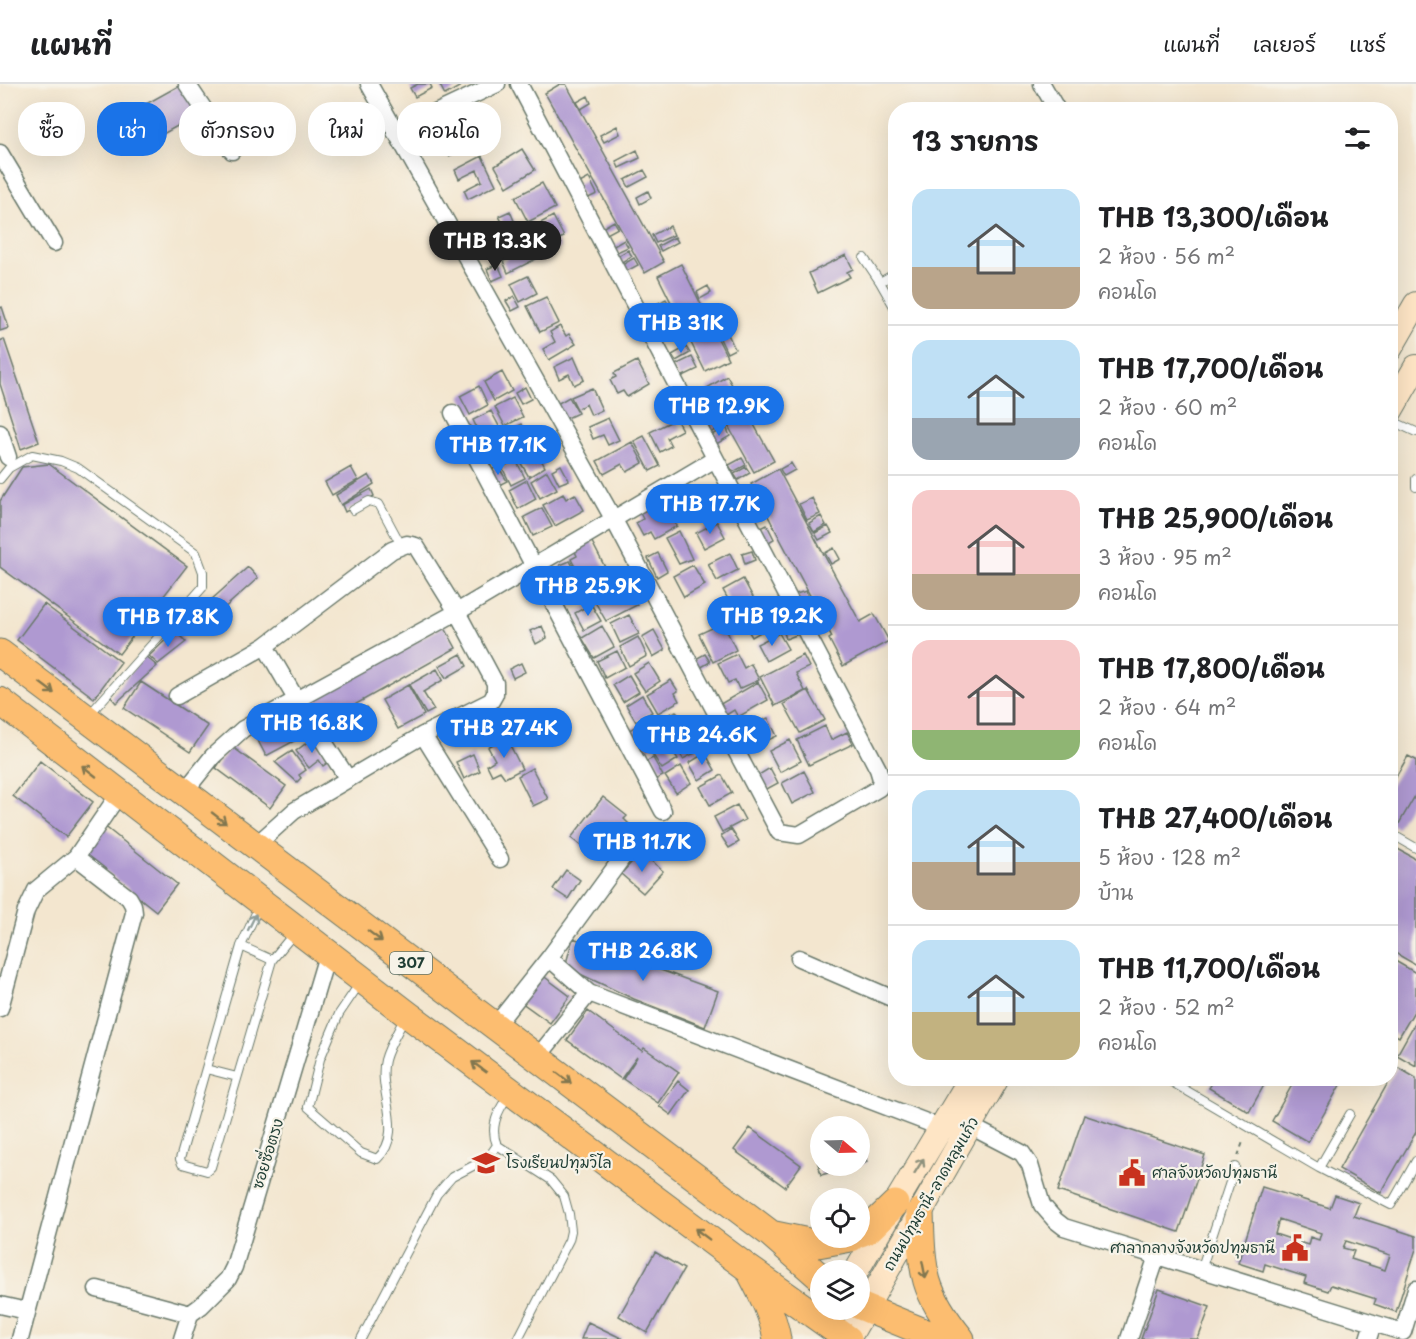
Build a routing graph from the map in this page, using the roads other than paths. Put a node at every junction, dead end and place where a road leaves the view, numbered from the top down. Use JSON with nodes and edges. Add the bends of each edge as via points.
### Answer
{"nodes":[{"id":1,"x":187,"y":84,"type":"edge"},
{"id":2,"x":369,"y":84,"type":"edge"},
{"id":3,"x":497,"y":84,"type":"edge"},
{"id":4,"x":519,"y":84,"type":"edge"},
{"id":5,"x":1042,"y":84,"type":"edge"},
{"id":6,"x":199,"y":102,"type":"edge"},
{"id":7,"x":1052,"y":102,"type":"edge"},
{"id":8,"x":395,"y":132,"type":"junction"},
{"id":9,"x":0,"y":153,"type":"edge"},
{"id":10,"x":54,"y":243,"type":"dead end"},
{"id":11,"x":864,"y":258,"type":"dead end"},
{"id":12,"x":888,"y":278,"type":"edge"},
{"id":13,"x":880,"y":282,"type":"junction"},
{"id":14,"x":888,"y":296,"type":"edge"},
{"id":15,"x":1416,"y":304,"type":"edge"},
{"id":16,"x":1398,"y":335,"type":"edge"},
{"id":17,"x":1416,"y":369,"type":"edge"},
{"id":18,"x":1398,"y":399,"type":"edge"},
{"id":19,"x":453,"y":413,"type":"dead end"},
{"id":20,"x":1398,"y":424,"type":"edge"},
{"id":21,"x":1416,"y":432,"type":"edge"},
{"id":22,"x":0,"y":434,"type":"edge"},
{"id":23,"x":8,"y":457,"type":"dead end"},
{"id":24,"x":715,"y":459,"type":"junction"},
{"id":25,"x":0,"y":479,"type":"edge"},
{"id":26,"x":1416,"y":479,"type":"edge"},
{"id":27,"x":1416,"y":487,"type":"edge"},
{"id":28,"x":353,"y":510,"type":"dead end"},
{"id":29,"x":614,"y":520,"type":"junction"},
{"id":30,"x":401,"y":545,"type":"junction"},
{"id":31,"x":533,"y":567,"type":"junction"},
{"id":32,"x":457,"y":612,"type":"junction"},
{"id":33,"x":265,"y":646,"type":"junction"},
{"id":34,"x":0,"y":653,"type":"edge"},
{"id":35,"x":177,"y":696,"type":"dead end"},
{"id":36,"x":296,"y":699,"type":"junction"},
{"id":37,"x":7,"y":713,"type":"edge"},
{"id":38,"x":87,"y":718,"type":"junction"},
{"id":39,"x":423,"y":735,"type":"junction"},
{"id":40,"x":348,"y":779,"type":"junction"},
{"id":41,"x":185,"y":791,"type":"junction"},
{"id":42,"x":119,"y":794,"type":"junction"},
{"id":43,"x":663,"y":811,"type":"dead end"},
{"id":44,"x":1398,"y":838,"type":"edge"},
{"id":45,"x":255,"y":846,"type":"junction"},
{"id":46,"x":630,"y":847,"type":"dead end"},
{"id":47,"x":1416,"y":848,"type":"edge"},
{"id":48,"x":76,"y":857,"type":"junction"},
{"id":49,"x":500,"y":859,"type":"dead end"},
{"id":50,"x":261,"y":902,"type":"junction"},
{"id":51,"x":297,"y":929,"type":"junction"},
{"id":52,"x":241,"y":945,"type":"junction"},
{"id":53,"x":328,"y":952,"type":"junction"},
{"id":54,"x":549,"y":958,"type":"junction"},
{"id":55,"x":799,"y":958,"type":"dead end"},
{"id":56,"x":272,"y":960,"type":"junction"},
{"id":57,"x":362,"y":979,"type":"junction"},
{"id":58,"x":589,"y":993,"type":"junction"},
{"id":59,"x":888,"y":997,"type":"edge"},
{"id":60,"x":0,"y":1008,"type":"edge"},
{"id":61,"x":406,"y":1014,"type":"junction"},
{"id":62,"x":495,"y":1026,"type":"junction"},
{"id":63,"x":537,"y":1058,"type":"junction"},
{"id":64,"x":206,"y":1069,"type":"junction"},
{"id":65,"x":237,"y":1077,"type":"junction"},
{"id":66,"x":966,"y":1086,"type":"edge"},
{"id":67,"x":992,"y":1086,"type":"edge"},
{"id":68,"x":1178,"y":1086,"type":"edge"},
{"id":69,"x":512,"y":1091,"type":"junction"},
{"id":70,"x":1350,"y":1114,"type":"dead end"},
{"id":71,"x":970,"y":1126,"type":"junction"},
{"id":72,"x":942,"y":1128,"type":"junction"},
{"id":73,"x":497,"y":1145,"type":"junction"},
{"id":74,"x":1416,"y":1161,"type":"edge"},
{"id":75,"x":1235,"y":1167,"type":"road end"},
{"id":76,"x":1319,"y":1168,"type":"junction"},
{"id":77,"x":907,"y":1208,"type":"junction"},
{"id":78,"x":870,"y":1229,"type":"edge"},
{"id":79,"x":771,"y":1234,"type":"junction"},
{"id":80,"x":810,"y":1242,"type":"edge"},
{"id":81,"x":1157,"y":1256,"type":"junction"},
{"id":82,"x":865,"y":1260,"type":"edge"},
{"id":83,"x":810,"y":1267,"type":"edge"},
{"id":84,"x":749,"y":1269,"type":"junction"},
{"id":85,"x":1201,"y":1269,"type":"junction"},
{"id":86,"x":1416,"y":1288,"type":"edge"},
{"id":87,"x":97,"y":1289,"type":"dead end"},
{"id":88,"x":870,"y":1290,"type":"edge"},
{"id":89,"x":0,"y":1305,"type":"edge"},
{"id":90,"x":27,"y":1311,"type":"junction"},
{"id":91,"x":870,"y":1311,"type":"edge"},
{"id":92,"x":190,"y":1314,"type":"junction"},
{"id":93,"x":839,"y":1328,"type":"edge"},
{"id":94,"x":1371,"y":1331,"type":"edge"},
{"id":95,"x":20,"y":1339,"type":"edge"},
{"id":96,"x":182,"y":1339,"type":"edge"},
{"id":97,"x":361,"y":1339,"type":"edge"},
{"id":98,"x":518,"y":1339,"type":"edge"},
{"id":99,"x":777,"y":1339,"type":"edge"},
{"id":100,"x":941,"y":1339,"type":"edge"},
{"id":101,"x":961,"y":1339,"type":"edge"},
{"id":102,"x":1129,"y":1339,"type":"edge"}],
"edges":[{"from":1,"to":6,"type":"street"},
{"from":2,"to":8,"type":"street"},
{"from":3,"to":8,"type":"street"},
{"from":4,"to":24,"type":"street"},
{"from":5,"to":7,"type":"street"},
{"from":8,"to":29,"type":"street"},
{"from":9,"to":10,"type":"street"},
{"from":11,"to":13,"type":"lane"},
{"from":12,"to":13,"type":"lane"},
{"from":13,"to":14,"type":"lane"},
{"from":15,"to":16,"type":"main road"},
{"from":17,"to":18,"type":"main road"},
{"from":19,"to":31,"type":"street"},
{"from":20,"to":21,"type":"lane"},
{"from":22,"to":23,"type":"street"},
{"from":24,"to":29,"type":"street"},
{"from":24,"to":29,"type":"street","via":[[878,769],[879,788],[799,835],[779,832]]},
{"from":25,"to":38,"type":"lane","via":[[9,468],[32,455],[78,468],[196,553],[203,572],[203,587]]},
{"from":26,"to":27,"type":"lane"},
{"from":28,"to":30,"type":"lane","via":[[369,501],[379,504]]},
{"from":29,"to":31,"type":"street"},
{"from":30,"to":32,"type":"street","via":[[416,546]]},
{"from":30,"to":33,"type":"street"},
{"from":31,"to":32,"type":"street"},
{"from":31,"to":43,"type":"street"},
{"from":32,"to":36,"type":"street"},
{"from":32,"to":39,"type":"street","via":[[495,683],[495,694],[490,701]]},
{"from":33,"to":35,"type":"street"},
{"from":33,"to":36,"type":"street"},
{"from":34,"to":38,"type":"main road","number":"307","one_way":true},
{"from":36,"to":40,"type":"street"},
{"from":36,"to":41,"type":"street","via":[[243,729],[213,756]]},
{"from":42,"to":37,"type":"main road","number":"307","one_way":true},
{"from":38,"to":41,"type":"main road","number":"307"},
{"from":39,"to":40,"type":"street"},
{"from":39,"to":49,"type":"street"},
{"from":40,"to":45,"type":"street","via":[[294,811]]},
{"from":41,"to":45,"type":"main road","number":"307","one_way":true},
{"from":42,"to":48,"type":"street"},
{"from":42,"to":50,"type":"main road","number":"307"},
{"from":44,"to":47,"type":"lane"},
{"from":45,"to":62,"type":"main road","number":"307","one_way":true},
{"from":46,"to":54,"type":"street"},
{"from":48,"to":60,"type":"street","via":[[36,890]]},
{"from":48,"to":90,"type":"street","via":[[129,898],[134,913]]},
{"from":50,"to":51,"type":"main road","number":"307"},
{"from":52,"to":50,"type":"lane","one_way":true},
{"from":51,"to":53,"type":"main road","number":"307"},
{"from":51,"to":56,"type":"lane"},
{"from":52,"to":56,"type":"lane"},
{"from":52,"to":64,"type":"lane"},
{"from":53,"to":57,"type":"main road","number":"307"},
{"from":53,"to":92,"type":"street","name":"ซอยซื่อตรง","via":[[234,1267],[228,1279]]},
{"from":54,"to":58,"type":"street"},
{"from":54,"to":62,"type":"street"},
{"from":55,"to":59,"type":"street"},
{"from":56,"to":65,"type":"lane"},
{"from":57,"to":61,"type":"main road","number":"307"},
{"from":57,"to":61,"type":"lane","via":[[339,1014],[320,1059],[308,1107],[361,1153],[377,1159],[386,1151],[391,1128],[383,1084],[385,1060]]},
{"from":58,"to":63,"type":"street"},
{"from":58,"to":72,"type":"street"},
{"from":69,"to":61,"type":"main road","number":"307","one_way":true},
{"from":62,"to":63,"type":"main road","number":"307"},
{"from":63,"to":79,"type":"main road","number":"307","one_way":true},
{"from":64,"to":65,"type":"lane"},
{"from":64,"to":65,"type":"lane","via":[[180,1159],[182,1164],[207,1171]]},
{"from":66,"to":72,"type":"main road","name":"ถนนปทุมธานี-ลาดหลุมแก้ว"},
{"from":67,"to":71,"type":"main road","name":"ถนนปทุมธานี-ลาดหลุมแก้ว"},
{"from":68,"to":76,"type":"lane"},
{"from":69,"to":73,"type":"lane","via":[[496,1114],[493,1137]]},
{"from":84,"to":69,"type":"main road","number":"307","one_way":true},
{"from":70,"to":76,"type":"lane"},
{"from":71,"to":77,"type":"main road","name":"ถนนปทุมธานี-ลาดหลุมแก้ว"},
{"from":71,"to":81,"type":"street","via":[[1022,1153],[1042,1204],[1064,1227]]},
{"from":77,"to":72,"type":"main road","name":"ถนนปทุมธานี-ลาดหลุมแก้ว","one_way":true},
{"from":73,"to":97,"type":"lane","via":[[488,1158],[452,1177],[437,1194]]},
{"from":73,"to":98,"type":"lane","via":[[551,1180],[564,1196],[571,1231]]},
{"from":74,"to":76,"type":"lane","via":[[1391,1205]]},
{"from":75,"to":85,"type":"lane"},
{"from":77,"to":78,"type":"main road"},
{"from":77,"to":82,"type":"main road","name":"ถนนปทุมธานี-ลาดหลุมแก้ว"},
{"from":77,"to":88,"type":"main road","name":"ถนนปทุมธานี-ลาดหลุมแก้ว"},
{"from":77,"to":101,"type":"main road","one_way":true,"via":[[932,1298]]},
{"from":79,"to":80,"type":"main road"},
{"from":79,"to":83,"type":"main road","number":"307"},
{"from":81,"to":85,"type":"street"},
{"from":81,"to":102,"type":"street"},
{"from":84,"to":93,"type":"main road","number":"307"},
{"from":84,"to":99,"type":"main road"},
{"from":85,"to":94,"type":"street"},
{"from":86,"to":94,"type":"street","via":[[1403,1332]]},
{"from":87,"to":92,"type":"street"},
{"from":89,"to":90,"type":"street"},
{"from":90,"to":95,"type":"street"},
{"from":91,"to":100,"type":"main road"},
{"from":92,"to":96,"type":"street"}]}
